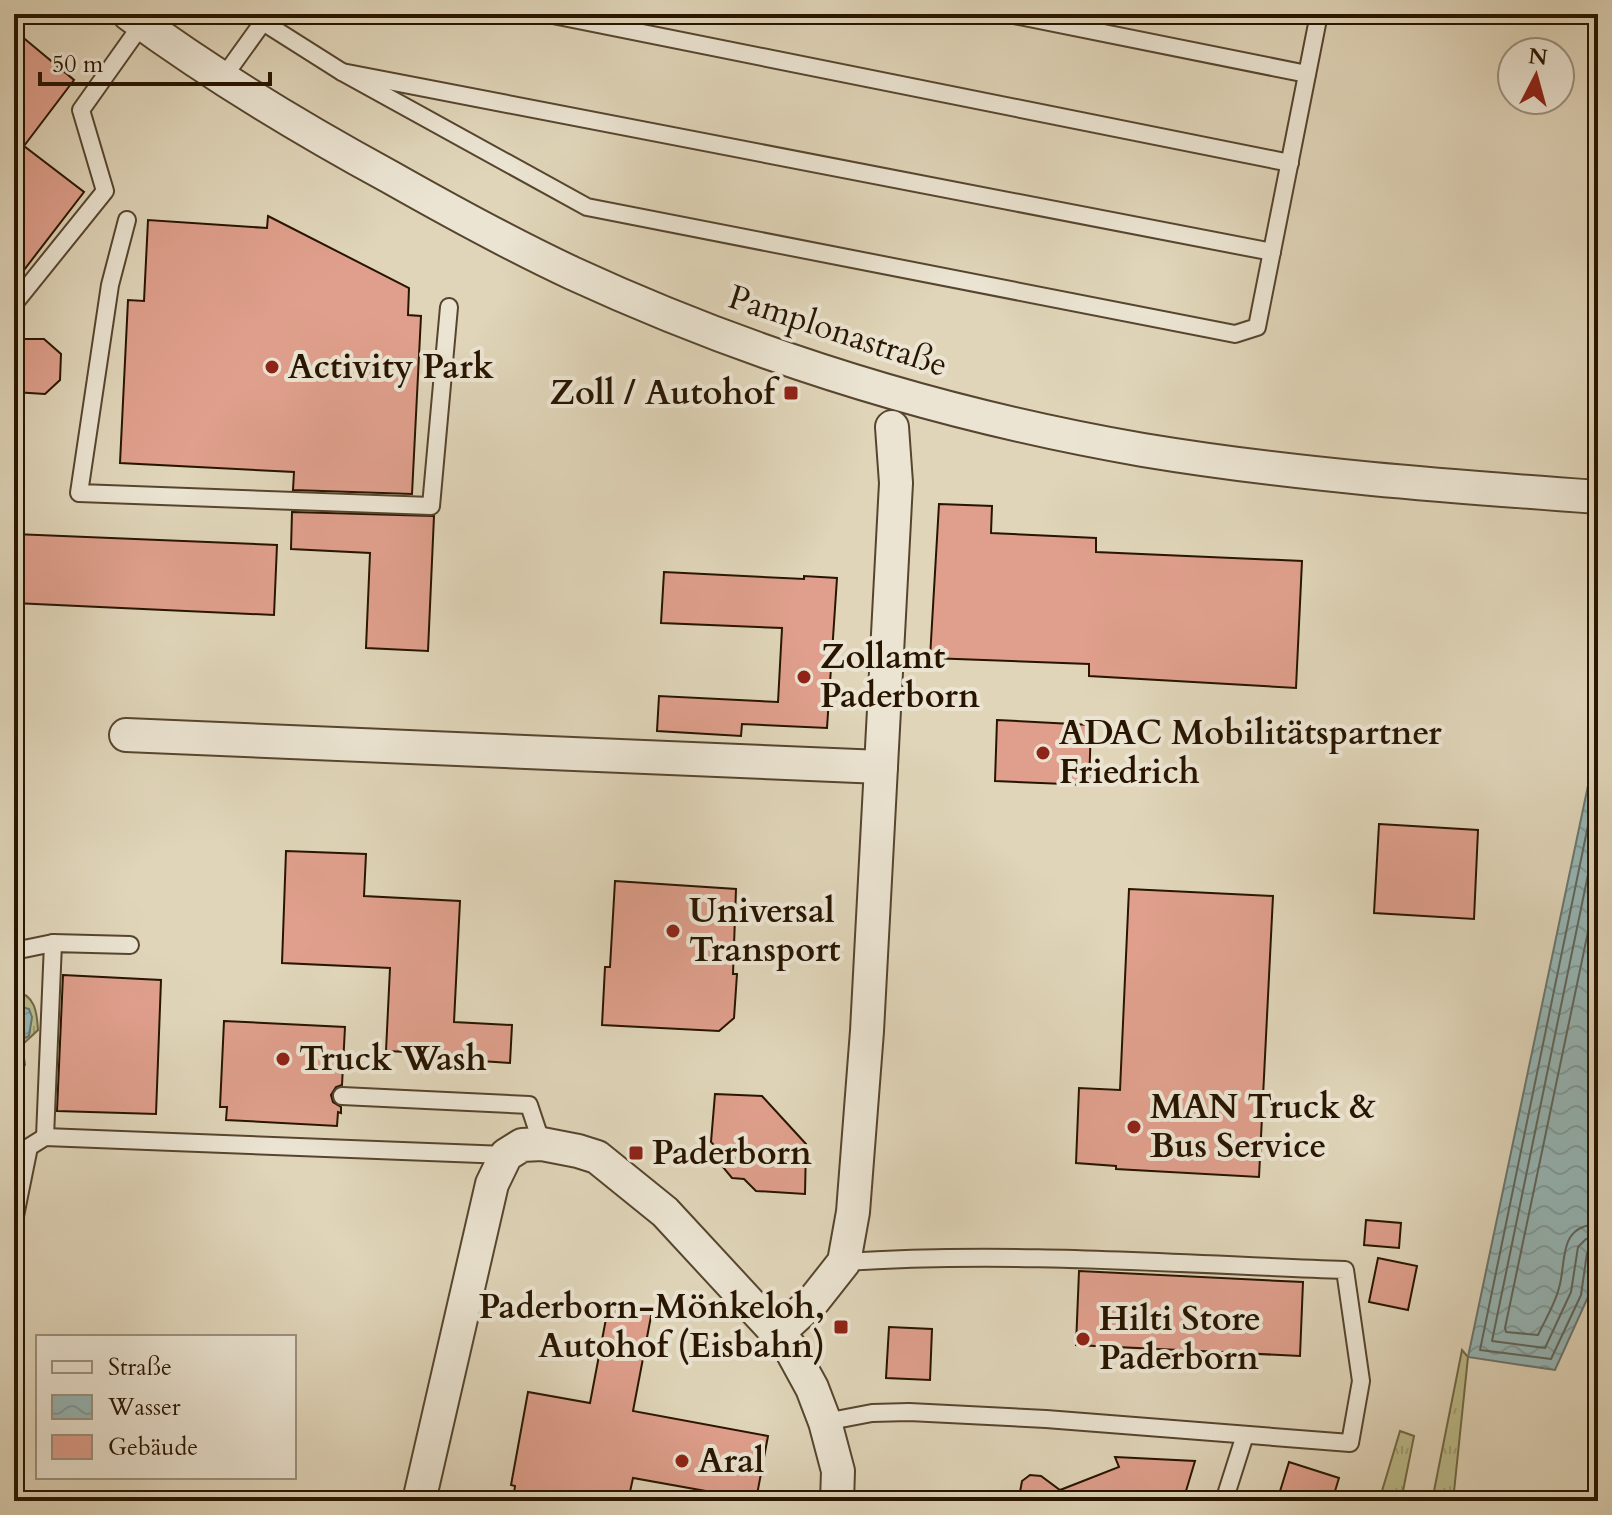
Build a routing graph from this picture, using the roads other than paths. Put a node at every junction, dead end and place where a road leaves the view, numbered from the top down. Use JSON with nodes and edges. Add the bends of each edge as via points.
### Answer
{"nodes":[{"id":1,"x":548,"y":14,"type":"edge"},
{"id":2,"x":1009,"y":14,"type":"edge"},
{"id":3,"x":1319,"y":14,"type":"edge"},
{"id":4,"x":264,"y":18,"type":"edge"},
{"id":5,"x":136,"y":19,"type":"edge"},
{"id":6,"x":342,"y":72,"type":"junction"},
{"id":7,"x":1307,"y":74,"type":"junction"},
{"id":8,"x":222,"y":79,"type":"junction"},
{"id":9,"x":1290,"y":163,"type":"junction"},
{"id":10,"x":127,"y":220,"type":"dead end"},
{"id":11,"x":1272,"y":252,"type":"junction"},
{"id":12,"x":14,"y":304,"type":"edge"},
{"id":13,"x":449,"y":307,"type":"dead end"},
{"id":14,"x":892,"y":427,"type":"dead end"},
{"id":15,"x":1598,"y":497,"type":"edge"},
{"id":16,"x":126,"y":735,"type":"dead end"},
{"id":17,"x":881,"y":767,"type":"junction"},
{"id":18,"x":53,"y":943,"type":"junction"},
{"id":19,"x":130,"y":945,"type":"dead end"},
{"id":20,"x":14,"y":951,"type":"edge"},
{"id":21,"x":342,"y":1096,"type":"dead end"},
{"id":22,"x":45,"y":1137,"type":"junction"},
{"id":23,"x":542,"y":1144,"type":"junction"},
{"id":24,"x":506,"y":1155,"type":"junction"},
{"id":25,"x":14,"y":1221,"type":"edge"},
{"id":26,"x":844,"y":1262,"type":"junction"},
{"id":27,"x":778,"y":1333,"type":"junction"},
{"id":28,"x":825,"y":1422,"type":"junction"},
{"id":29,"x":1245,"y":1435,"type":"junction"},
{"id":30,"x":419,"y":1501,"type":"edge"},
{"id":31,"x":837,"y":1501,"type":"edge"},
{"id":32,"x":1224,"y":1501,"type":"edge"}],
"edges":[{"from":1,"to":9,"type":"lane"},
{"from":2,"to":7,"type":"lane"},
{"from":3,"to":7,"type":"lane"},
{"from":4,"to":6,"type":"lane"},
{"from":4,"to":8,"type":"lane"},
{"from":5,"to":8,"type":"street","name":"Pamplonastraße"},
{"from":5,"to":12,"type":"lane","via":[[81,110],[105,191]]},
{"from":6,"to":11,"type":"lane"},
{"from":6,"to":11,"type":"lane","via":[[587,207],[1206,329],[1235,334],[1257,327]]},
{"from":7,"to":9,"type":"lane"},
{"from":8,"to":15,"type":"street","name":"Pamplonastraße","via":[[470,222],[570,272],[866,385],[1061,433],[1257,468]]},
{"from":9,"to":11,"type":"lane"},
{"from":10,"to":13,"type":"lane","via":[[110,285],[79,493],[431,506]]},
{"from":14,"to":17,"type":"street","via":[[896,483]]},
{"from":16,"to":17,"type":"street"},
{"from":17,"to":26,"type":"street","via":[[867,1031],[853,1212]]},
{"from":18,"to":19,"type":"lane"},
{"from":18,"to":20,"type":"lane"},
{"from":18,"to":22,"type":"lane"},
{"from":21,"to":23,"type":"lane","via":[[529,1105]]},
{"from":22,"to":24,"type":"lane"},
{"from":22,"to":25,"type":"lane","via":[[29,1147]]},
{"from":23,"to":24,"type":"street","via":[[522,1145]]},
{"from":23,"to":27,"type":"street","via":[[597,1157],[665,1212]]},
{"from":24,"to":30,"type":"street","via":[[492,1184]]},
{"from":26,"to":27,"type":"street"},
{"from":26,"to":29,"type":"lane","via":[[1027,1259],[1345,1270],[1361,1381],[1350,1443]]},
{"from":27,"to":28,"type":"street","via":[[812,1388]]},
{"from":28,"to":29,"type":"lane","via":[[909,1412]]},
{"from":28,"to":31,"type":"street","via":[[838,1471]]},
{"from":29,"to":32,"type":"lane"}]}
